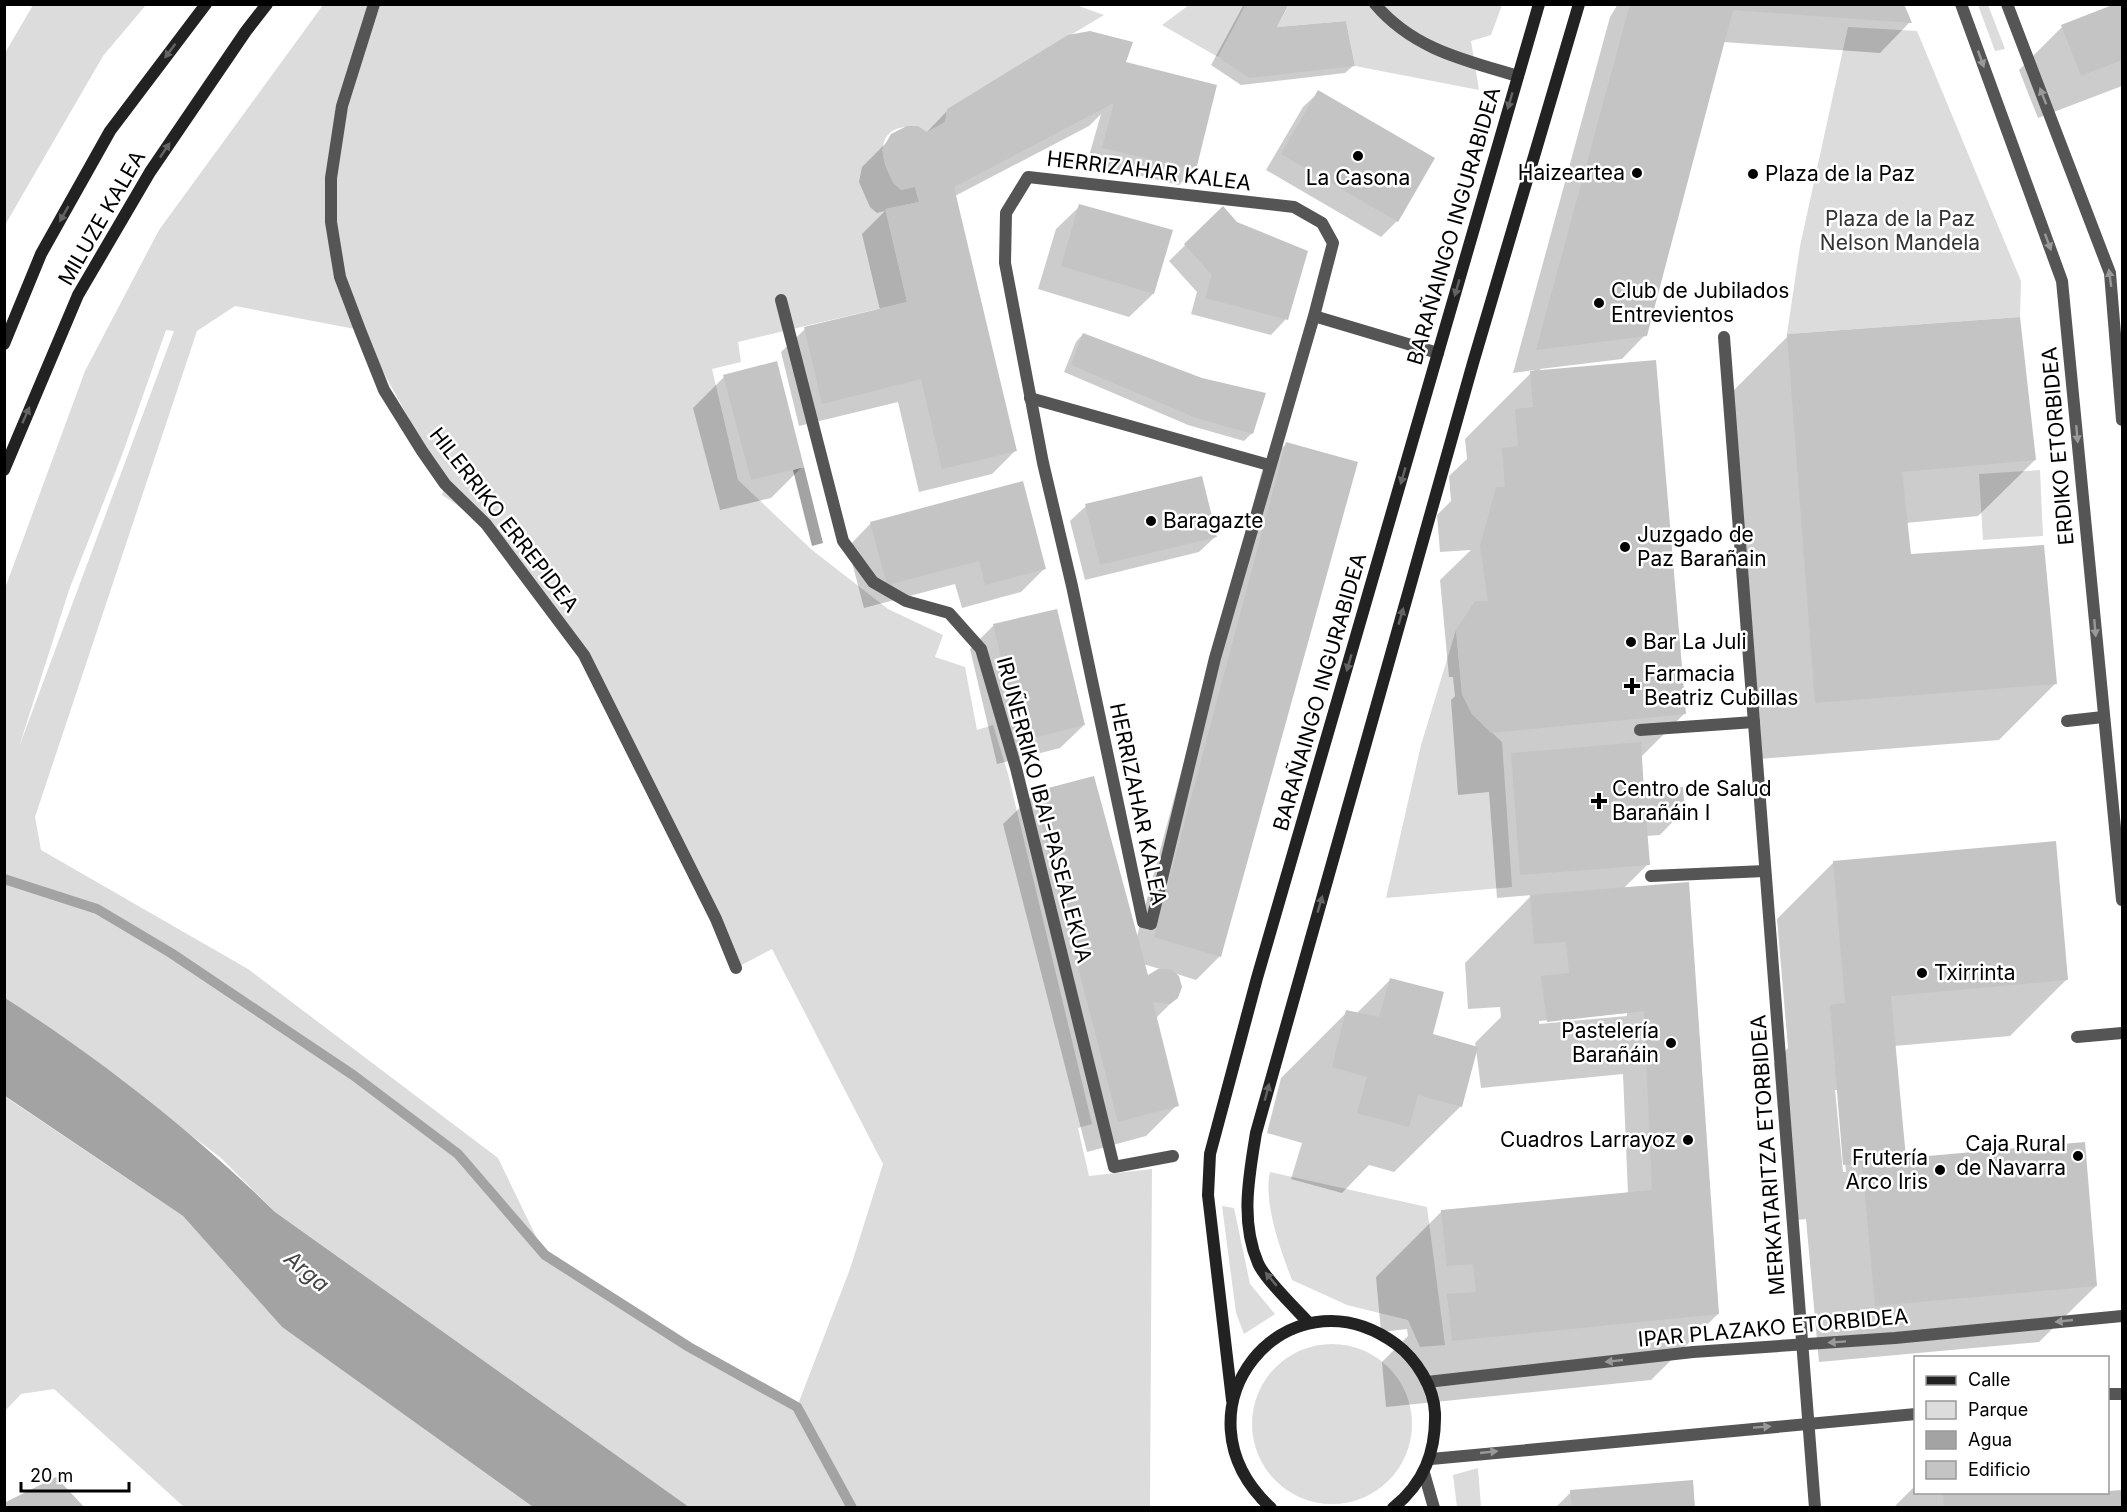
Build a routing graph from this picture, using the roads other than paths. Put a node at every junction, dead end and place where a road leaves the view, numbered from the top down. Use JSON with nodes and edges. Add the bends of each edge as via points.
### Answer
{"nodes":[{"id":1,"x":206,"y":4,"type":"edge"},
{"id":2,"x":267,"y":4,"type":"edge"},
{"id":3,"x":374,"y":4,"type":"edge"},
{"id":4,"x":1375,"y":4,"type":"edge"},
{"id":5,"x":1539,"y":4,"type":"edge"},
{"id":6,"x":1579,"y":4,"type":"edge"},
{"id":7,"x":1961,"y":4,"type":"edge"},
{"id":8,"x":2007,"y":4,"type":"edge"},
{"id":9,"x":1518,"y":76,"type":"junction"},
{"id":10,"x":781,"y":300,"type":"dead end"},
{"id":11,"x":1314,"y":316,"type":"junction"},
{"id":12,"x":1725,"y":337,"type":"dead end"},
{"id":13,"x":4,"y":344,"type":"edge"},
{"id":14,"x":1438,"y":353,"type":"junction"},
{"id":15,"x":1030,"y":398,"type":"junction"},
{"id":16,"x":2122,"y":420,"type":"edge"},
{"id":17,"x":1269,"y":465,"type":"junction"},
{"id":18,"x":4,"y":470,"type":"edge"},
{"id":19,"x":2103,"y":717,"type":"junction"},
{"id":20,"x":2067,"y":721,"type":"dead end"},
{"id":21,"x":1754,"y":722,"type":"junction"},
{"id":22,"x":1641,"y":730,"type":"dead end"},
{"id":23,"x":1766,"y":871,"type":"junction"},
{"id":24,"x":1651,"y":876,"type":"dead end"},
{"id":25,"x":2122,"y":900,"type":"edge"},
{"id":26,"x":736,"y":968,"type":"dead end"},
{"id":27,"x":2122,"y":1034,"type":"edge"},
{"id":28,"x":2077,"y":1037,"type":"dead end"},
{"id":29,"x":1173,"y":1156,"type":"dead end"},
{"id":30,"x":2122,"y":1316,"type":"edge"},
{"id":31,"x":1309,"y":1323,"type":"junction"},
{"id":32,"x":1803,"y":1344,"type":"junction"},
{"id":33,"x":1427,"y":1382,"type":"junction"},
{"id":34,"x":1232,"y":1400,"type":"junction"},
{"id":35,"x":1914,"y":1413,"type":"edge"},
{"id":36,"x":1809,"y":1424,"type":"junction"},
{"id":37,"x":1431,"y":1458,"type":"junction"},
{"id":38,"x":1424,"y":1473,"type":"junction"},
{"id":39,"x":1252,"y":1490,"type":"junction"},
{"id":40,"x":1254,"y":1508,"type":"edge"},
{"id":41,"x":1271,"y":1508,"type":"edge"},
{"id":42,"x":1393,"y":1508,"type":"edge"},
{"id":43,"x":1434,"y":1508,"type":"edge"},
{"id":44,"x":1815,"y":1508,"type":"edge"}],
"edges":[{"from":1,"to":13,"type":"main road","name":"MILUZE KALEA","one_way":true,"via":[[110,131],[41,254]]},
{"from":18,"to":2,"type":"main road","name":"MILUZE KALEA","one_way":true,"via":[[78,295],[150,172]]},
{"from":3,"to":26,"type":"street","name":"HILERRIKO ERREPIDEA","via":[[342,106],[331,178],[331,222],[340,277],[384,390],[422,451],[446,484],[486,524],[584,655],[716,919]]},
{"from":4,"to":9,"type":"street","via":[[1410,36],[1440,53]]},
{"from":5,"to":9,"type":"main road","name":"BARAÑAINGO INGURABIDEA"},
{"from":31,"to":6,"type":"main road","one_way":true,"via":[[1258,1264],[1246,1196],[1256,1133],[1470,374]]},
{"from":7,"to":19,"type":"street","name":"ERDIKO ETORBIDEA","one_way":true,"via":[[2062,281]]},
{"from":16,"to":8,"type":"street","one_way":true,"via":[[2110,273]]},
{"from":9,"to":14,"type":"main road","name":"BARAÑAINGO INGURABIDEA","one_way":true},
{"from":10,"to":29,"type":"street","name":"IRUÑERRIKO IBAI-PASEALEKUA","via":[[843,542],[873,582],[906,601],[949,614],[981,649],[1016,768],[1114,1167]]},
{"from":11,"to":14,"type":"street"},
{"from":11,"to":15,"type":"street","name":"HERRIZAHAR KALEA","via":[[1333,243],[1322,223],[1294,207],[1028,177],[1006,213],[1005,263]]},
{"from":11,"to":17,"type":"street","name":"HERRIZAHAR KALEA"},
{"from":12,"to":21,"type":"street","name":"MERKATARITZA ETORBIDEA"},
{"from":14,"to":34,"type":"main road","name":"BARAÑAINGO INGURABIDEA","one_way":true,"via":[[1210,1154],[1208,1195]]},
{"from":15,"to":17,"type":"street"},
{"from":15,"to":17,"type":"street","name":"HERRIZAHAR KALEA","via":[[1143,922],[1151,924],[1215,658]]},
{"from":19,"to":20,"type":"street"},
{"from":19,"to":25,"type":"street","name":"ERDIKO ETORBIDEA"},
{"from":21,"to":22,"type":"street"},
{"from":21,"to":23,"type":"street","name":"MERKATARITZA ETORBIDEA"},
{"from":23,"to":24,"type":"street"},
{"from":23,"to":32,"type":"street","name":"MERKATARITZA ETORBIDEA"},
{"from":27,"to":28,"type":"street"},
{"from":30,"to":32,"type":"street","name":"IPAR PLAZAKO ETORBIDEA","one_way":true},
{"from":31,"to":33,"type":"main road","via":[[1344,1322],[1378,1331],[1407,1352]]},
{"from":31,"to":34,"type":"main road","via":[[1282,1334],[1260,1351],[1242,1374]]},
{"from":32,"to":33,"type":"street","name":"IPAR PLAZAKO ETORBIDEA","one_way":true,"via":[[1693,1352]]},
{"from":32,"to":36,"type":"street","name":"MERKATARITZA ETORBIDEA"},
{"from":33,"to":37,"type":"main road","via":[[1435,1407],[1436,1433]]},
{"from":34,"to":39,"type":"main road","via":[[1229,1432],[1236,1463]]},
{"from":35,"to":36,"type":"street"},
{"from":37,"to":36,"type":"street","one_way":true},
{"from":36,"to":44,"type":"street","name":"MERKATARITZA ETORBIDEA"},
{"from":37,"to":38,"type":"main road"},
{"from":38,"to":42,"type":"main road","via":[[1407,1497]]},
{"from":38,"to":43,"type":"street"},
{"from":39,"to":40,"type":"main road"},
{"from":39,"to":41,"type":"main road"}]}
